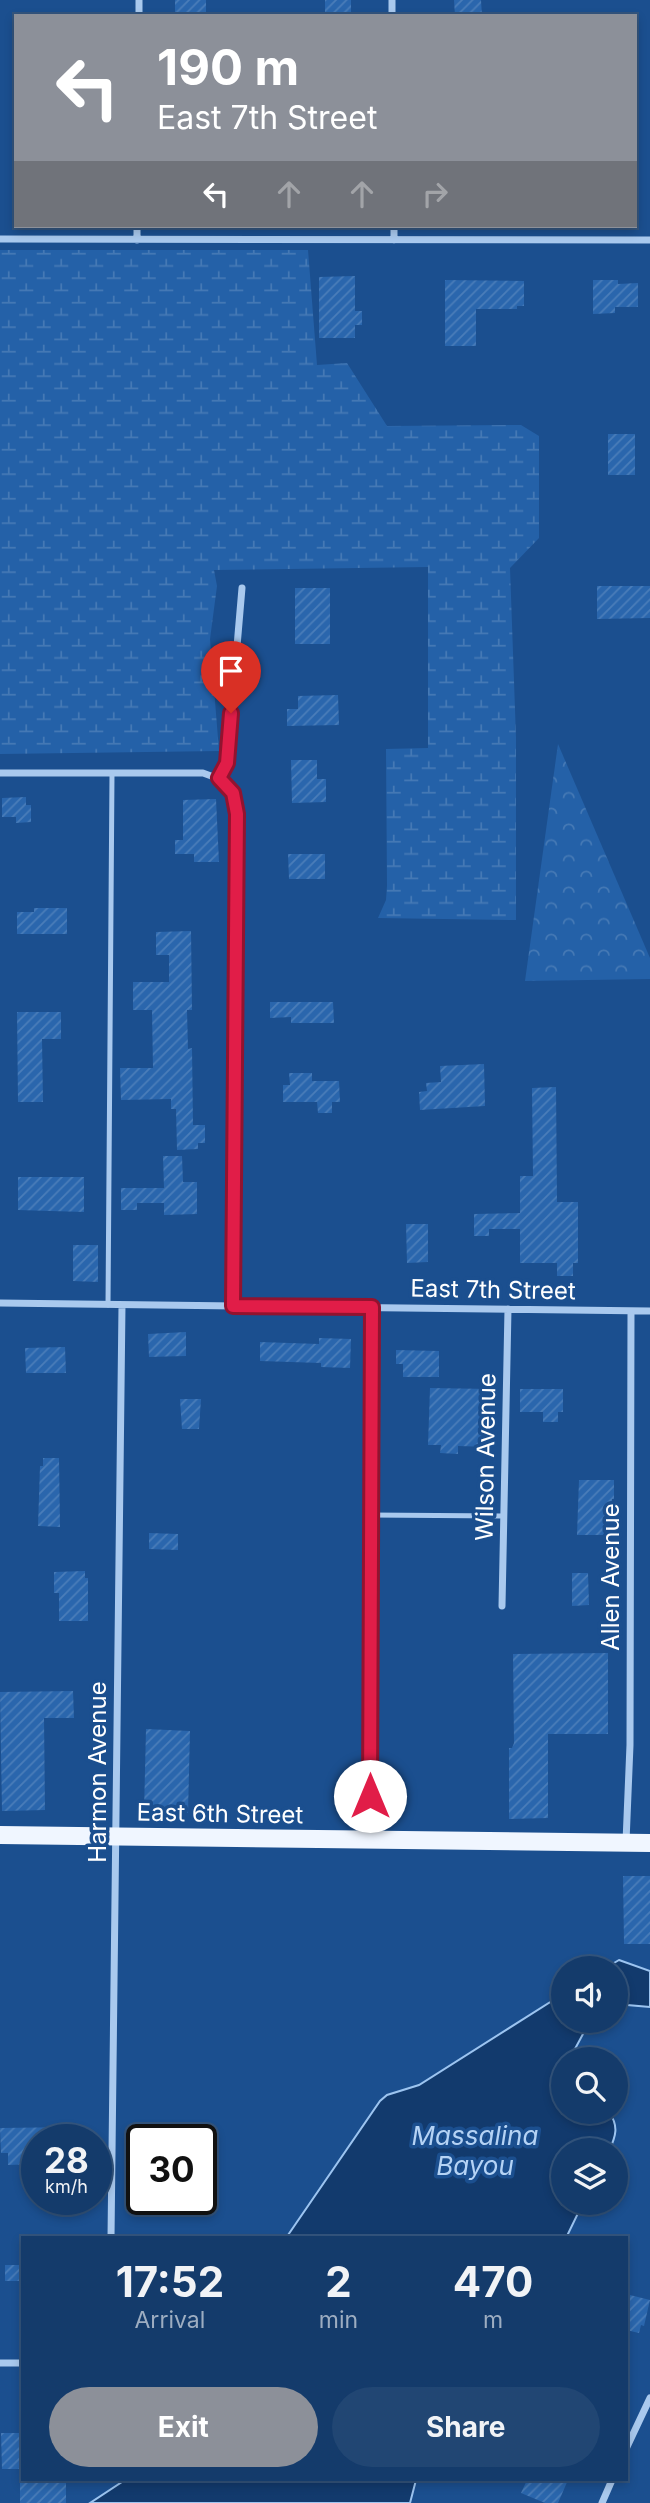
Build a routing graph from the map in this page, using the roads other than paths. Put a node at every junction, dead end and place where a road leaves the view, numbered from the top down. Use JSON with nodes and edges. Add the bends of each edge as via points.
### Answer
{"nodes":[{"id":1,"x":137,"y":228,"type":"edge"},
{"id":2,"x":394,"y":228,"type":"edge"},
{"id":3,"x":0,"y":239,"type":"edge"},
{"id":4,"x":137,"y":240,"type":"junction"},
{"id":5,"x":394,"y":240,"type":"junction"},
{"id":6,"x":650,"y":240,"type":"edge"},
{"id":7,"x":242,"y":588,"type":"dead end"},
{"id":8,"x":0,"y":773,"type":"edge"},
{"id":9,"x":112,"y":774,"type":"junction"},
{"id":10,"x":219,"y":778,"type":"junction"},
{"id":11,"x":0,"y":1303,"type":"edge"},
{"id":12,"x":108,"y":1305,"type":"junction"},
{"id":13,"x":122,"y":1305,"type":"junction"},
{"id":14,"x":233,"y":1306,"type":"junction"},
{"id":15,"x":372,"y":1307,"type":"junction"},
{"id":16,"x":508,"y":1309,"type":"junction"},
{"id":17,"x":631,"y":1311,"type":"junction"},
{"id":18,"x":650,"y":1311,"type":"edge"},
{"id":19,"x":370,"y":1515,"type":"junction"},
{"id":20,"x":503,"y":1516,"type":"junction"},
{"id":21,"x":502,"y":1606,"type":"dead end"},
{"id":22,"x":0,"y":1836,"type":"edge"},
{"id":23,"x":116,"y":1837,"type":"junction"},
{"id":24,"x":370,"y":1840,"type":"junction"},
{"id":25,"x":626,"y":1842,"type":"junction"},
{"id":26,"x":650,"y":1843,"type":"edge"},
{"id":27,"x":111,"y":2236,"type":"edge"},
{"id":28,"x":0,"y":2363,"type":"edge"},
{"id":29,"x":21,"y":2363,"type":"edge"},
{"id":30,"x":650,"y":2398,"type":"edge"},
{"id":31,"x":628,"y":2445,"type":"edge"},
{"id":32,"x":612,"y":2481,"type":"edge"},
{"id":33,"x":602,"y":2503,"type":"edge"}],
"edges":[{"from":1,"to":4,"type":"street"},
{"from":2,"to":5,"type":"street"},
{"from":3,"to":4,"type":"street"},
{"from":4,"to":5,"type":"street"},
{"from":5,"to":6,"type":"street"},
{"from":7,"to":10,"type":"street","via":[[227,763]]},
{"from":8,"to":9,"type":"street"},
{"from":9,"to":10,"type":"street","via":[[203,773]]},
{"from":9,"to":12,"type":"lane"},
{"from":10,"to":14,"type":"street","via":[[233,793],[237,814]]},
{"from":11,"to":12,"type":"street","name":"East 7th Street"},
{"from":12,"to":13,"type":"street","name":"East 7th Street"},
{"from":13,"to":14,"type":"street","name":"East 7th Street"},
{"from":13,"to":23,"type":"street","name":"Harmon Avenue"},
{"from":14,"to":15,"type":"street","name":"East 7th Street"},
{"from":15,"to":16,"type":"street","name":"East 7th Street"},
{"from":15,"to":19,"type":"street"},
{"from":16,"to":17,"type":"street","name":"East 7th Street"},
{"from":16,"to":20,"type":"street","name":"Wilson Avenue"},
{"from":17,"to":18,"type":"street","name":"East 7th Street"},
{"from":17,"to":25,"type":"street","name":"Allen Avenue"},
{"from":19,"to":20,"type":"lane"},
{"from":19,"to":24,"type":"street"},
{"from":20,"to":21,"type":"street","name":"Wilson Avenue"},
{"from":22,"to":23,"type":"main road","name":"East 6th Street"},
{"from":23,"to":24,"type":"main road","name":"East 6th Street"},
{"from":23,"to":27,"type":"street","name":"Harmon Avenue"},
{"from":24,"to":25,"type":"main road","name":"East 6th Street"},
{"from":25,"to":26,"type":"main road","name":"East 6th Street"},
{"from":28,"to":29,"type":"street"},
{"from":30,"to":31,"type":"street"},
{"from":32,"to":33,"type":"street"}]}
